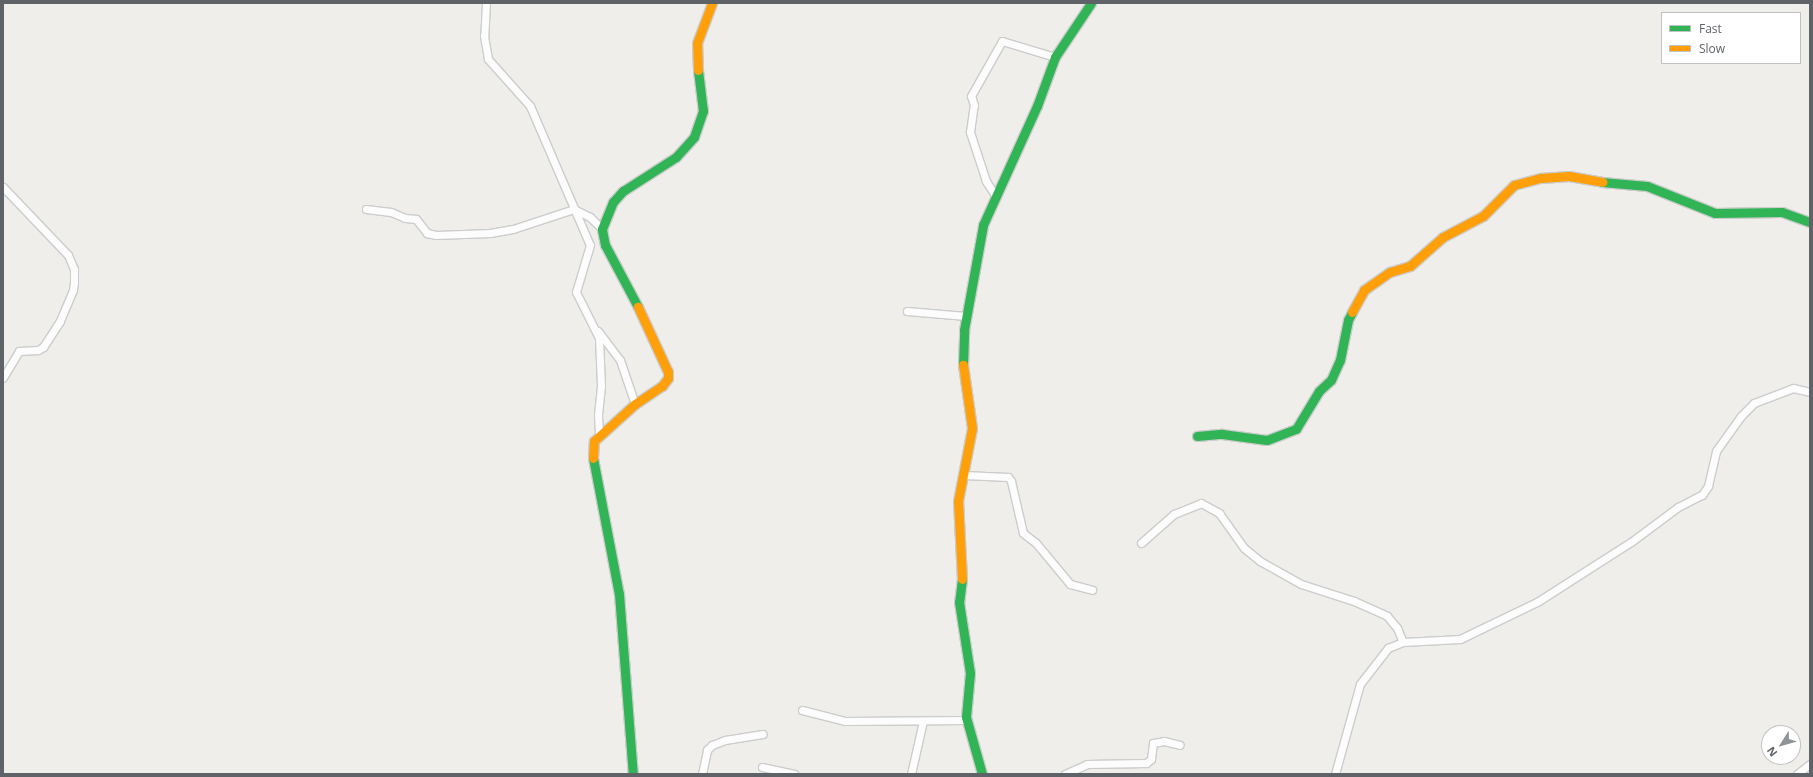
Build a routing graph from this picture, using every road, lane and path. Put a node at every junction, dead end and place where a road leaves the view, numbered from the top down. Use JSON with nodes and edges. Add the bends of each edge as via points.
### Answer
{"nodes":[{"id":1,"x":486,"y":3,"type":"edge"},
{"id":2,"x":712,"y":3,"type":"edge"},
{"id":3,"x":1091,"y":3,"type":"edge"},
{"id":4,"x":1055,"y":58,"type":"junction"},
{"id":5,"x":3,"y":187,"type":"edge"},
{"id":6,"x":995,"y":195,"type":"junction"},
{"id":7,"x":366,"y":209,"type":"dead end"},
{"id":8,"x":574,"y":209,"type":"junction"},
{"id":9,"x":1810,"y":222,"type":"edge"},
{"id":10,"x":602,"y":229,"type":"junction"},
{"id":11,"x":907,"y":311,"type":"dead end"},
{"id":12,"x":966,"y":316,"type":"junction"},
{"id":13,"x":596,"y":328,"type":"junction"},
{"id":14,"x":3,"y":378,"type":"edge"},
{"id":15,"x":1810,"y":392,"type":"edge"},
{"id":16,"x":635,"y":404,"type":"junction"},
{"id":17,"x":599,"y":435,"type":"junction"},
{"id":18,"x":1197,"y":436,"type":"dead end"},
{"id":19,"x":964,"y":475,"type":"junction"},
{"id":20,"x":1141,"y":543,"type":"dead end"},
{"id":21,"x":1092,"y":590,"type":"dead end"},
{"id":22,"x":1403,"y":642,"type":"junction"},
{"id":23,"x":802,"y":710,"type":"dead end"},
{"id":24,"x":967,"y":720,"type":"junction"},
{"id":25,"x":923,"y":721,"type":"junction"},
{"id":26,"x":764,"y":734,"type":"dead end"},
{"id":27,"x":1180,"y":744,"type":"dead end"},
{"id":28,"x":1810,"y":764,"type":"edge"},
{"id":29,"x":762,"y":767,"type":"dead end"},
{"id":30,"x":633,"y":774,"type":"edge"},
{"id":31,"x":702,"y":774,"type":"edge"},
{"id":32,"x":794,"y":774,"type":"edge"},
{"id":33,"x":911,"y":774,"type":"edge"},
{"id":34,"x":982,"y":774,"type":"edge"},
{"id":35,"x":1065,"y":774,"type":"edge"},
{"id":36,"x":1335,"y":774,"type":"edge"},
{"id":37,"x":1796,"y":774,"type":"edge"}],
"edges":[{"from":1,"to":8,"type":"street","via":[[484,36],[488,58],[530,106]]},
{"from":2,"to":10,"type":"street","via":[[697,43],[696,56],[703,111],[694,137],[676,157],[623,191],[613,202]]},
{"from":3,"to":4,"type":"street"},
{"from":4,"to":6,"type":"street","via":[[1037,106]]},
{"from":4,"to":6,"type":"street","via":[[1002,41],[971,96],[974,105],[970,132],[986,181]]},
{"from":5,"to":14,"type":"street","via":[[65,251],[72,262],[74,282],[63,315],[43,347],[38,350],[19,351]]},
{"from":6,"to":12,"type":"street","via":[[976,250]]},
{"from":7,"to":8,"type":"street","via":[[416,219],[427,233],[436,235],[490,233],[513,229]]},
{"from":8,"to":10,"type":"street","via":[[590,217]]},
{"from":8,"to":13,"type":"street","via":[[590,245],[576,292]]},
{"from":9,"to":18,"type":"street","via":[[1782,212],[1716,213],[1647,186],[1615,185],[1569,176],[1540,178],[1514,184],[1483,216],[1443,237],[1410,266],[1390,272],[1364,290],[1348,320],[1340,360],[1331,380],[1319,391],[1296,429],[1267,440],[1222,434]]},
{"from":10,"to":16,"type":"street","via":[[609,255],[636,302],[668,372],[668,378],[662,386]]},
{"from":11,"to":12,"type":"street"},
{"from":12,"to":19,"type":"street","via":[[963,355],[972,428]]},
{"from":13,"to":16,"type":"street","via":[[620,360]]},
{"from":13,"to":17,"type":"street","via":[[601,351]]},
{"from":15,"to":22,"type":"street","via":[[1793,388],[1754,403],[1716,451],[1708,486],[1702,495],[1678,507],[1631,542],[1537,602],[1455,640]]},
{"from":16,"to":17,"type":"street"},
{"from":17,"to":30,"type":"street","via":[[594,441],[592,455],[619,594]]},
{"from":19,"to":21,"type":"street","via":[[1008,477],[1012,481],[1026,536],[1036,542],[1070,584]]},
{"from":19,"to":24,"type":"street","via":[[958,501],[962,574],[959,602],[970,673]]},
{"from":20,"to":22,"type":"street","via":[[1174,514],[1201,503],[1219,514],[1244,548],[1260,562],[1301,584],[1354,601],[1387,616],[1397,628]]},
{"from":22,"to":36,"type":"street","via":[[1382,654],[1360,684]]},
{"from":23,"to":25,"type":"street","via":[[845,721]]},
{"from":24,"to":25,"type":"street"},
{"from":24,"to":34,"type":"street"},
{"from":25,"to":33,"type":"street"},
{"from":26,"to":31,"type":"street","via":[[725,740],[712,745],[707,750]]},
{"from":27,"to":35,"type":"street","via":[[1164,741],[1153,743],[1151,759],[1146,763],[1087,764]]},
{"from":28,"to":37,"type":"street"},
{"from":29,"to":32,"type":"street"}]}
